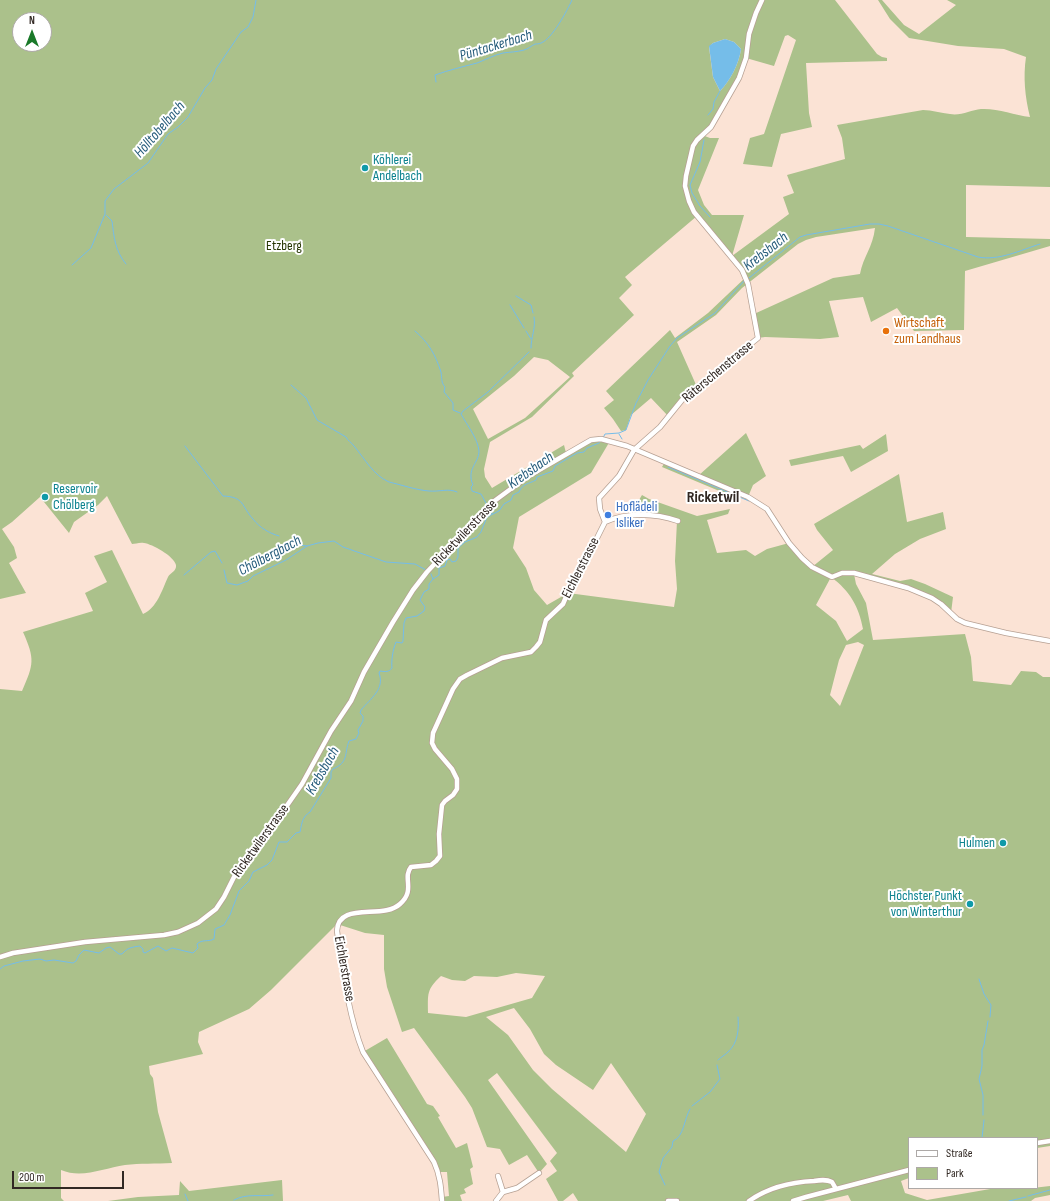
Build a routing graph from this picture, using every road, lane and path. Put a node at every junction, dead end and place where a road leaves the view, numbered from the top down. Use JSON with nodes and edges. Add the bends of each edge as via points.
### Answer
{"nodes":[{"id":1,"x":762,"y":0,"type":"edge"},
{"id":2,"x":634,"y":450,"type":"junction"},
{"id":3,"x":678,"y":521,"type":"dead end"},
{"id":4,"x":606,"y":522,"type":"junction"},
{"id":5,"x":1050,"y":641,"type":"edge"},
{"id":6,"x":0,"y":957,"type":"edge"},
{"id":7,"x":1050,"y":1141,"type":"edge"},
{"id":8,"x":1038,"y":1143,"type":"edge"},
{"id":9,"x":908,"y":1170,"type":"edge"},
{"id":10,"x":539,"y":1173,"type":"dead end"},
{"id":11,"x":498,"y":1176,"type":"dead end"},
{"id":12,"x":836,"y":1189,"type":"junction"},
{"id":13,"x":502,"y":1192,"type":"junction"},
{"id":14,"x":442,"y":1201,"type":"edge"},
{"id":15,"x":496,"y":1201,"type":"edge"},
{"id":16,"x":668,"y":1201,"type":"edge"},
{"id":17,"x":677,"y":1201,"type":"edge"},
{"id":18,"x":749,"y":1201,"type":"edge"},
{"id":19,"x":792,"y":1201,"type":"edge"}],
"edges":[{"from":1,"to":2,"type":"street","name":"Räterschenstrasse","via":[[739,78],[711,127],[693,146],[685,186],[694,212],[746,277],[758,338],[682,400],[660,427]]},
{"from":2,"to":4,"type":"street","via":[[620,476],[599,498],[600,509]]},
{"from":2,"to":5,"type":"street","name":"Ricketwilerstrasse","via":[[758,502],[770,512],[789,544],[812,567],[822,573],[832,577],[842,573],[854,573],[908,588],[942,604],[957,619],[965,623]]},
{"from":2,"to":6,"type":"street","name":"Ricketwilerstrasse","via":[[601,439],[591,440],[576,448],[527,477],[493,502],[427,572],[413,590],[364,672],[351,701],[302,784],[272,828],[249,854],[216,909],[198,923],[178,932],[85,942]]},
{"from":3,"to":4,"type":"street","via":[[639,515],[620,516]]},
{"from":4,"to":14,"type":"street","name":"Eichlerstrasse","via":[[574,578],[563,604],[546,620],[540,642],[536,647],[531,652],[502,658],[467,675],[460,679],[453,689],[433,733],[432,743],[457,779],[457,789],[442,805],[440,856],[431,865],[411,867],[408,871],[407,896],[400,904],[390,910],[349,914],[337,924],[347,994],[363,1052],[434,1162],[441,1180]]},
{"from":7,"to":8,"type":"street"},
{"from":9,"to":12,"type":"street"},
{"from":10,"to":13,"type":"street","via":[[516,1188]]},
{"from":11,"to":13,"type":"street"},
{"from":12,"to":18,"type":"street","via":[[829,1181],[804,1181],[775,1187]]},
{"from":12,"to":19,"type":"street"},
{"from":13,"to":15,"type":"street"},
{"from":16,"to":17,"type":"street"}]}
